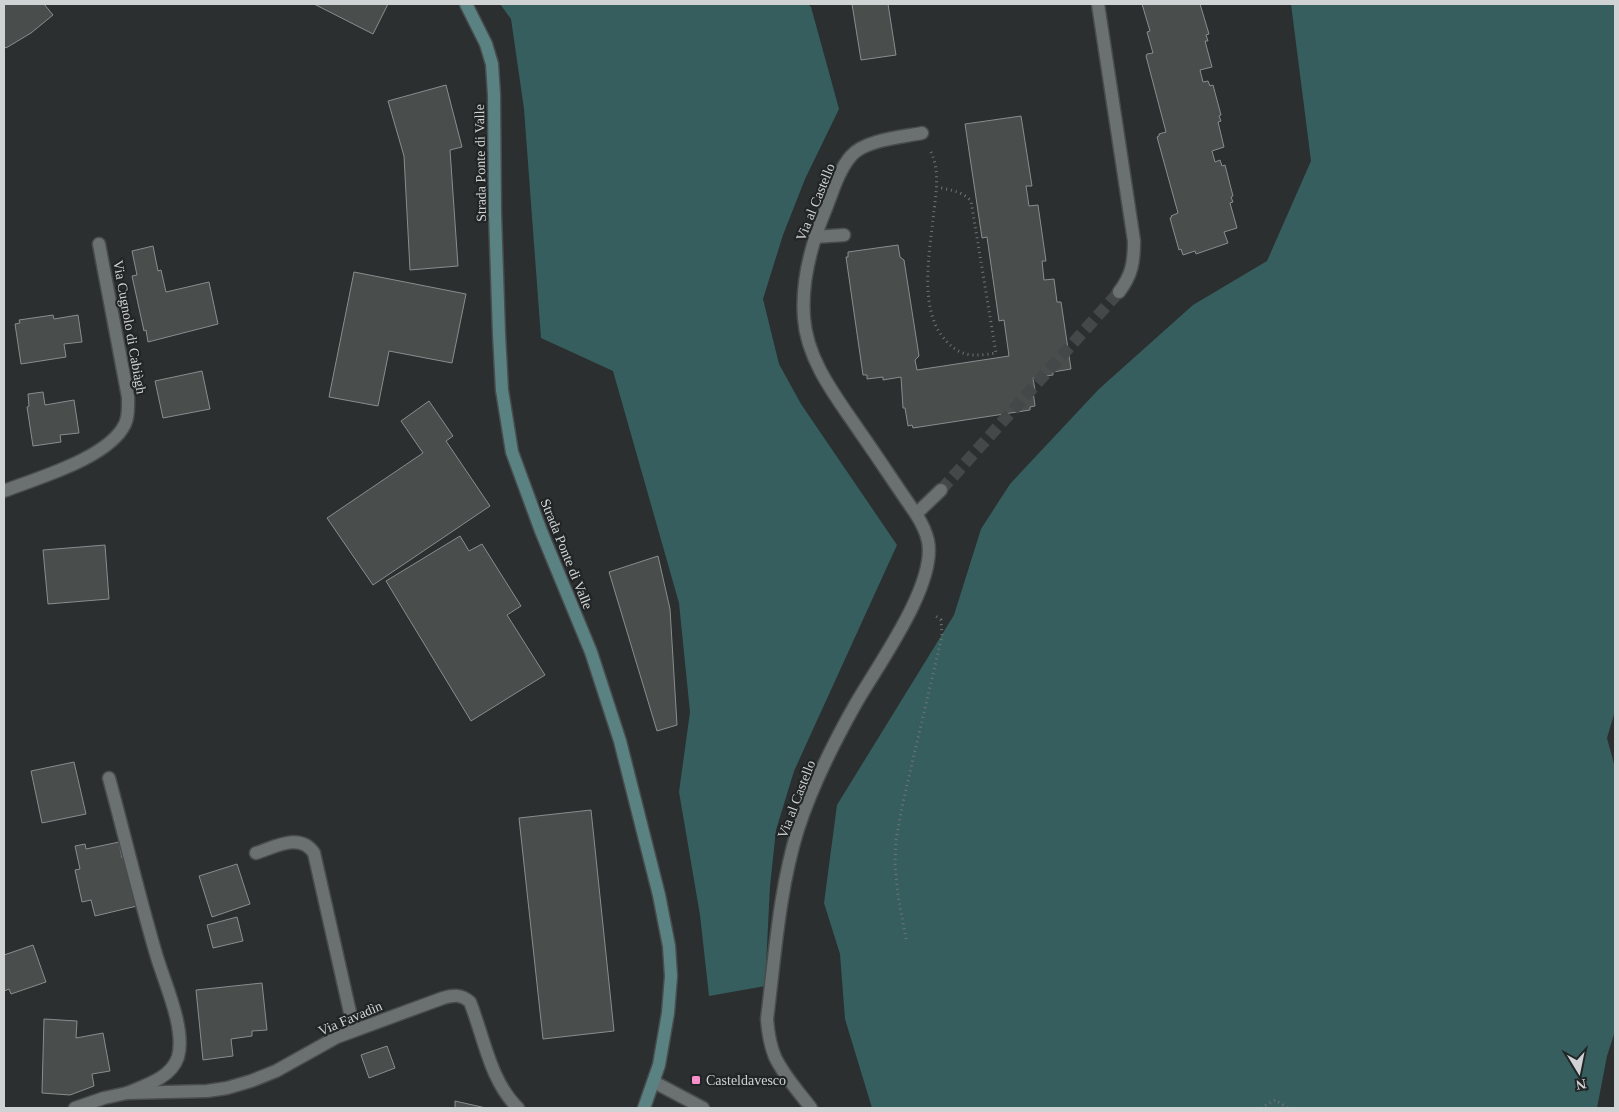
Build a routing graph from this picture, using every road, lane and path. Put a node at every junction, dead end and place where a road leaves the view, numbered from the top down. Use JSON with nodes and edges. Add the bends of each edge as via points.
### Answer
{"nodes":[{"id":1,"x":466,"y":4,"type":"edge"},
{"id":2,"x":1098,"y":4,"type":"edge"},
{"id":3,"x":922,"y":133,"type":"joint"},
{"id":4,"x":937,"y":188,"type":"junction"},
{"id":5,"x":844,"y":235,"type":"dead end"},
{"id":6,"x":814,"y":237,"type":"junction"},
{"id":7,"x":99,"y":244,"type":"dead end"},
{"id":8,"x":1119,"y":292,"type":"tunnel mouth"},
{"id":9,"x":941,"y":490,"type":"tunnel mouth"},
{"id":10,"x":4,"y":491,"type":"edge"},
{"id":11,"x":916,"y":514,"type":"junction"},
{"id":12,"x":914,"y":604,"type":"junction"},
{"id":13,"x":109,"y":778,"type":"dead end"},
{"id":14,"x":256,"y":853,"type":"dead end"},
{"id":15,"x":906,"y":939,"type":"dead end"},
{"id":16,"x":354,"y":1030,"type":"junction"},
{"id":17,"x":654,"y":1082,"type":"junction"},
{"id":18,"x":127,"y":1093,"type":"junction"},
{"id":19,"x":75,"y":1108,"type":"edge"},
{"id":20,"x":518,"y":1108,"type":"edge"},
{"id":21,"x":644,"y":1108,"type":"edge"},
{"id":22,"x":703,"y":1108,"type":"edge"},
{"id":23,"x":811,"y":1108,"type":"edge"},
{"id":24,"x":1260,"y":1108,"type":"edge"},
{"id":25,"x":1288,"y":1108,"type":"edge"}],
"edges":[{"from":1,"to":17,"type":"street","name":"Strada Ponte di Valle","via":[[492,64],[499,334],[502,390],[512,452],[591,652],[614,723],[659,894],[669,946],[668,1013]]},
{"from":2,"to":8,"type":"street","via":[[1134,241],[1133,269]]},
{"from":3,"to":4,"type":"path","via":[[932,156]]},
{"from":3,"to":6,"type":"street","name":"Via al Castello","via":[[867,146],[850,157]]},
{"from":4,"to":4,"type":"path","via":[[928,296],[933,321],[945,340],[967,355],[996,353],[971,201],[958,192]]},
{"from":5,"to":6,"type":"street"},
{"from":6,"to":11,"type":"street","name":"Via al Castello","via":[[804,293],[808,342],[831,390]]},
{"from":7,"to":10,"type":"street","name":"Via Cugnolo di Cabiàgh","via":[[128,398],[126,422],[109,443],[93,455]]},
{"from":9,"to":11,"type":"street"},
{"from":11,"to":12,"type":"street","name":"Via al Castello","via":[[929,542],[927,568]]},
{"from":12,"to":15,"type":"path","via":[[937,616],[941,620],[942,631],[896,840],[898,896]]},
{"from":12,"to":23,"type":"street","name":"Via al Castello","via":[[855,705],[814,787],[798,828],[788,870],[767,1019],[775,1057]]},
{"from":13,"to":18,"type":"street","name":"Via Favadìn","via":[[156,954],[174,1008],[179,1046],[175,1063],[169,1071],[160,1079]]},
{"from":14,"to":16,"type":"street","via":[[298,842],[306,844],[314,853]]},
{"from":16,"to":18,"type":"street","name":"Via Favadìn","via":[[276,1071],[227,1088]]},
{"from":16,"to":20,"type":"street","name":"Via Favadìn","via":[[443,998],[464,997],[470,1002],[494,1071]]},
{"from":17,"to":21,"type":"street","name":"Strada Ponte di Valle"},
{"from":17,"to":22,"type":"street"},
{"from":18,"to":19,"type":"street","name":"Via Favadìn"},
{"from":24,"to":25,"type":"path","via":[[1275,1100]]}]}
